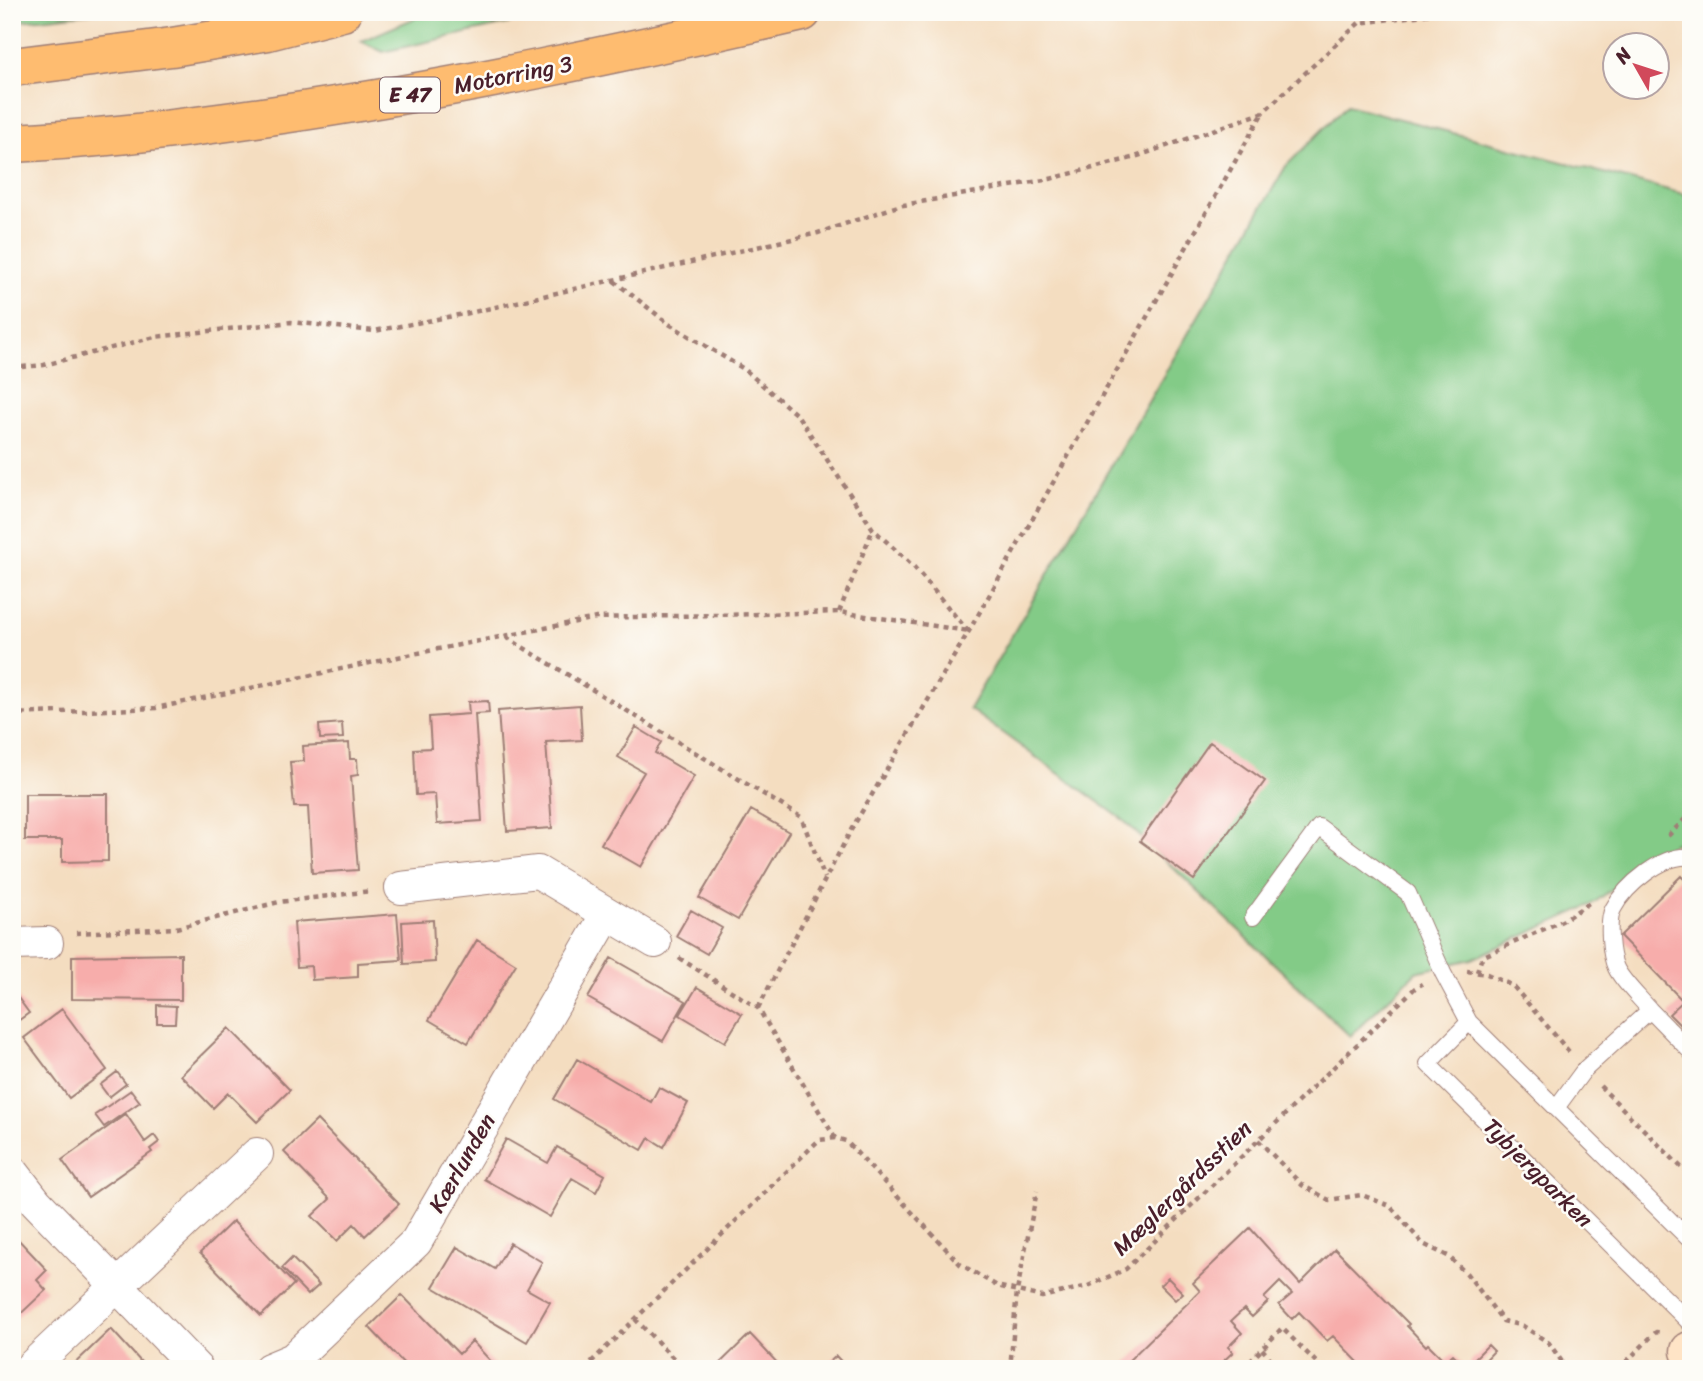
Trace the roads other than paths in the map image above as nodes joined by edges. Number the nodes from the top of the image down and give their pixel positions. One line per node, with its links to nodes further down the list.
1 (342, 12): 3 (highway)
2 (802, 12): 4 (highway, Motorring 3 / E 47)
3 (12, 67)
4 (12, 143)
5 (1691, 857): 12 (lane)
6 (401, 888): 7 (street)
7 (607, 914): 9 (street); 23 (street, Kærlunden)
8 (1253, 917): 13 (lane)
9 (655, 942)
10 (47, 943): 11 (street)
11 (12, 944)
12 (1650, 1010): 14 (lane); 15 (lane)
13 (1469, 1022): 15 (lane); 20 (lane, Tybjergparken)
14 (1691, 1052)
15 (1556, 1108): 18 (lane)
16 (257, 1154): 19 (street)
17 (12, 1171): 19 (street)
18 (1691, 1241)
19 (118, 1286): 21 (street); 22 (street)
20 (1689, 1339): 24 (street)
21 (29, 1369)
22 (197, 1369)
23 (269, 1369)
24 (1672, 1369)

